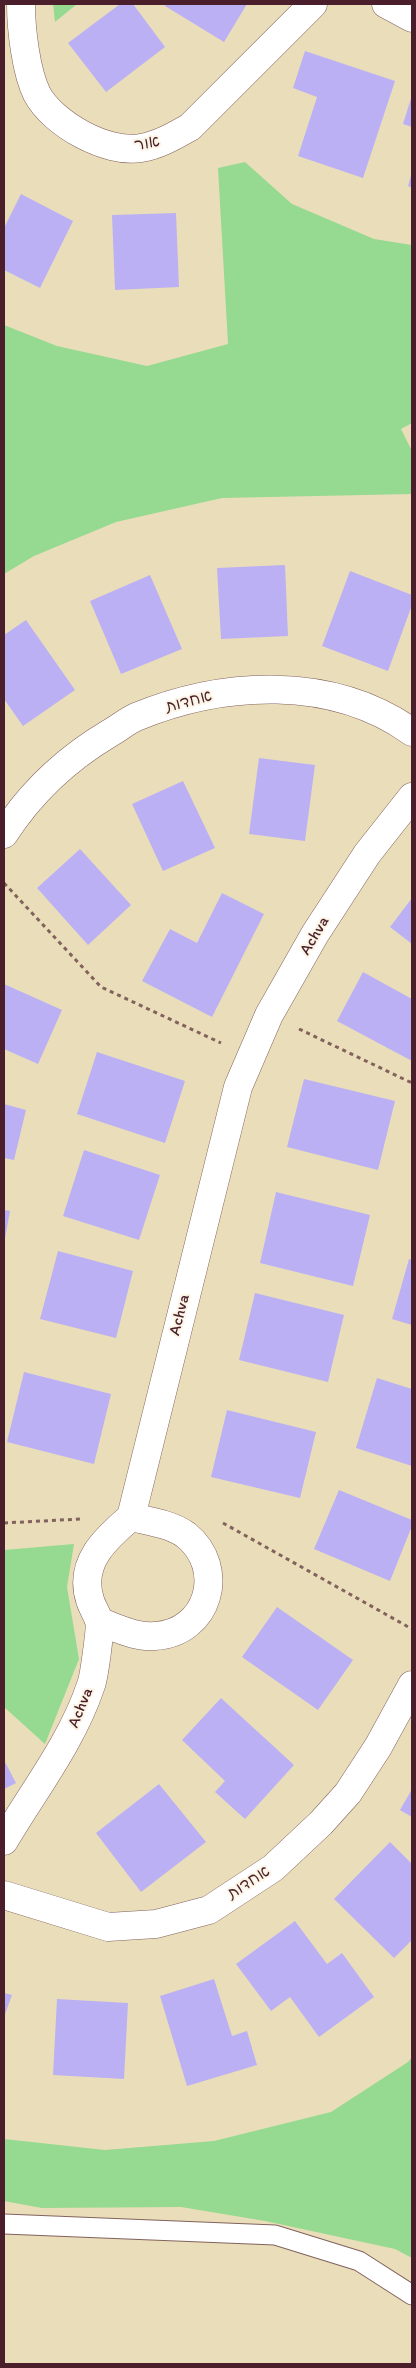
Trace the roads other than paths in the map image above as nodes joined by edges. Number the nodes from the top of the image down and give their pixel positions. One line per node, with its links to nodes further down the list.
1 (21, 4): 2 (street, אור)
2 (313, 4)
3 (386, 4): 4 (street)
4 (412, 18)
5 (412, 732): 7 (street, אחדות)
6 (412, 797): 8 (street, Achva)
7 (4, 834)
8 (131, 1517): 9 (street); 9 (street)
9 (100, 1622): 11 (street, Achva)
10 (412, 1685): 12 (street, אחדות)
11 (4, 1841)
12 (4, 1895)
13 (4, 2224): 14 (lane)
14 (412, 2295)

